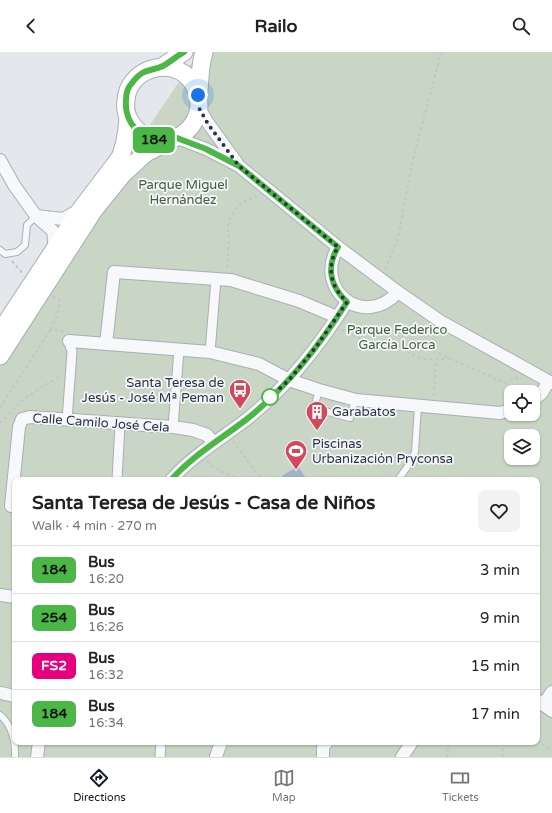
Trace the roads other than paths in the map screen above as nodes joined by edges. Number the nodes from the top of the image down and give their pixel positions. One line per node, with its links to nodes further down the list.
1 (184, 52): 3 (main road)
2 (204, 52): 4 (main road)
3 (162, 67): 4 (main road); 5 (main road)
4 (199, 101): 6 (main road); 8 (street)
5 (128, 118): 6 (main road); 9 (main road)
6 (174, 138): 8 (street); 9 (main road)
7 (0, 160): 10 (street)
8 (239, 166): 11 (street)
9 (88, 210): 10 (street); 12 (main road); 23 (main road)
10 (36, 216): 12 (street); 13 (lane)
11 (338, 247): 15 (street); 16 (street)
12 (55, 249): 18 (main road)
13 (3, 252)
14 (221, 280): 17 (street); 20 (street); 22 (street)
15 (398, 292): 16 (street); 25 (street)
16 (347, 302): 17 (street)
17 (335, 321): 24 (street)
18 (0, 332)
19 (69, 341): 20 (street); 31 (street)
20 (106, 344): 21 (street)
21 (179, 350): 22 (street); 33 (street)
22 (210, 352): 24 (street)
23 (0, 356)
24 (289, 380): 26 (street); 34 (street)
25 (550, 382): 27 (street)
26 (319, 390): 28 (street); 28 (lane)
27 (540, 395)
28 (355, 400): 29 (street)
29 (418, 406): 30 (street); 38 (lane)
30 (504, 412)
31 (67, 420): 32 (street, Calle Camilo José Cela); 35 (street, Calle Camilo José Cela)
32 (120, 424): 33 (street, Calle Camilo José Cela); 36 (street)
33 (173, 427): 34 (street, Calle Camilo José Cela)
34 (214, 443): 37 (street)
35 (13, 477)
36 (117, 477)
37 (174, 477)
38 (400, 477)
39 (12, 481): 40 (street, Calle Camilo José Cela)
40 (9, 505)
41 (0, 595): 42 (street)
42 (12, 597)
43 (552, 692): 46 (street)
44 (0, 693): 45 (street)
45 (12, 695)
46 (544, 705)
47 (0, 716): 48 (lane)
48 (12, 736)
49 (15, 745): 54 (lane)
50 (39, 745): 55 (street)
51 (161, 745): 56 (street)
52 (219, 745): 57 (street)
53 (410, 745): 58 (street)
54 (15, 757)
55 (37, 757)
56 (160, 757)
57 (216, 757)
58 (402, 757)

